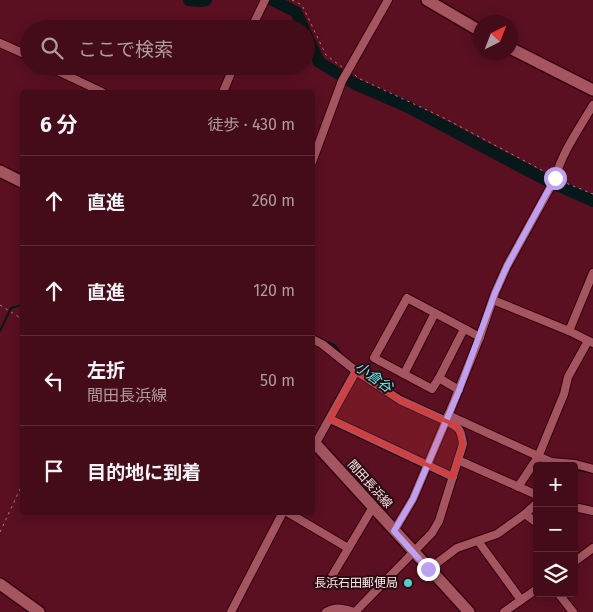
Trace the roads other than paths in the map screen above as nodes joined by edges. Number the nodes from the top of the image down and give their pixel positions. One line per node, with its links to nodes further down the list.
1 (265, 0): 4 (street)
2 (388, 0): 15 (street)
3 (427, 0): 5 (main road)
4 (255, 20)
5 (473, 27)
6 (0, 43): 7 (street)
7 (20, 52)
8 (518, 52): 13 (main road)
9 (67, 75): 11 (street)
10 (230, 75): 12 (street)
11 (98, 90)
12 (224, 90)
13 (593, 90)
14 (593, 105): 19 (street)
15 (315, 154)
16 (0, 171): 17 (main road)
17 (20, 181)
18 (593, 273): 22 (street)
19 (493, 300): 22 (street); 23 (street)
20 (434, 313): 21 (street); 27 (street); 27 (street)
21 (464, 329): 23 (street); 28 (street)
22 (569, 331): 25 (street)
23 (480, 337): 29 (street)
24 (315, 340): 26 (street)
25 (590, 342): 34 (street)
26 (356, 371): 30 (street); 31 (street)
27 (404, 374): 28 (street)
28 (439, 378): 29 (street)
29 (459, 390): 30 (street)
30 (447, 418): 34 (street); 35 (street); 36 (street)
31 (330, 419): 32 (street); 36 (street)
32 (315, 443)
33 (315, 446): 41 (main road, 間田長浜線)
34 (538, 457): 37 (street); 39 (street)
35 (458, 460): 38 (street); 39 (street)
36 (427, 464): 38 (street); 49 (street)
37 (593, 469)
38 (453, 477): 53 (street)
39 (518, 487): 40 (street)
40 (533, 493)
41 (373, 507): 49 (main road, 間田長浜線); 51 (street)
42 (533, 507): 45 (street)
43 (578, 508): 44 (street)
44 (593, 511)
45 (526, 514): 48 (street); 50 (street)
46 (283, 515): 63 (street)
47 (290, 515): 51 (street)
48 (533, 520)
49 (394, 531): 53 (main road, 間田長浜線)
50 (478, 541): 55 (street); 60 (street)
51 (348, 548): 57 (street)
52 (593, 548): 54 (street)
53 (414, 553): 55 (main road, 間田長浜線); 64 (street)
54 (578, 558)
55 (428, 569): 65 (main road, 間田長浜線)
56 (0, 584): 62 (main road)
57 (326, 586)
58 (533, 592): 60 (street)
59 (561, 597): 61 (street)
60 (521, 600): 66 (street)
61 (570, 611)
62 (40, 612)
63 (231, 612)
64 (326, 612)
65 (469, 612)
66 (504, 612)

